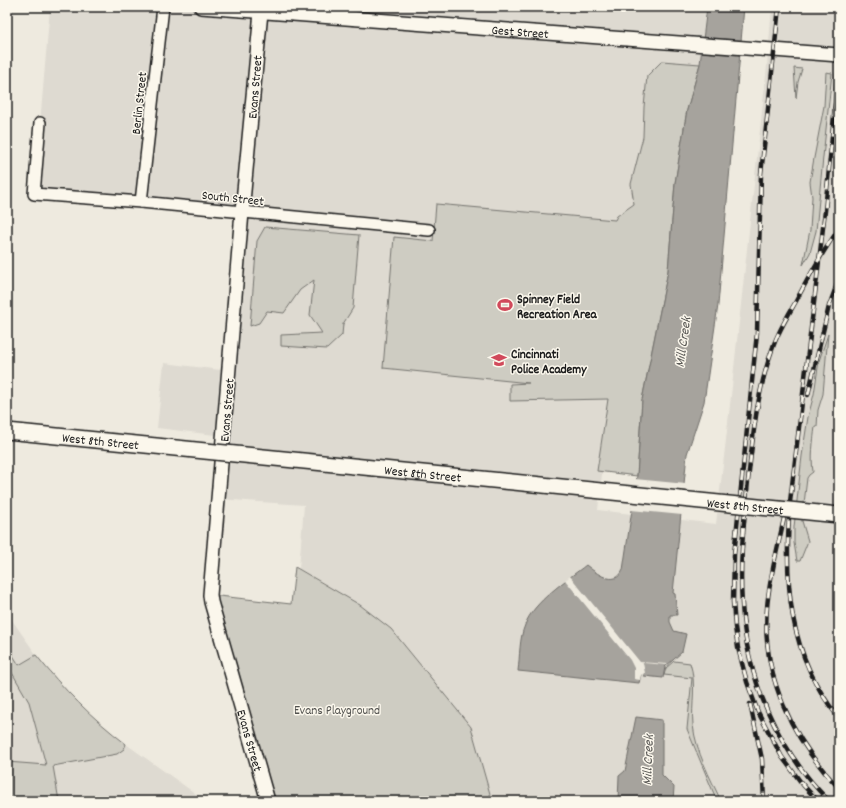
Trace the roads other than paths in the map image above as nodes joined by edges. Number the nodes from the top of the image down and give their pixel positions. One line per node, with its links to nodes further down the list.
1 (163, 7): 7 (street, Berlin Street)
2 (201, 7): 4 (street, Gest Street)
3 (275, 10): 4 (street, Gest Street); 5 (street, Gest Street)
4 (261, 12): 8 (street, Evans Street)
5 (839, 55)
6 (40, 123): 7 (street, South Street)
7 (142, 202): 8 (street, South Street)
8 (242, 212): 9 (street, South Street); 12 (street, Evans Street)
9 (429, 230)
10 (7, 431): 11 (main road, West 8th Street, bridge)
11 (839, 515)
12 (268, 801)

